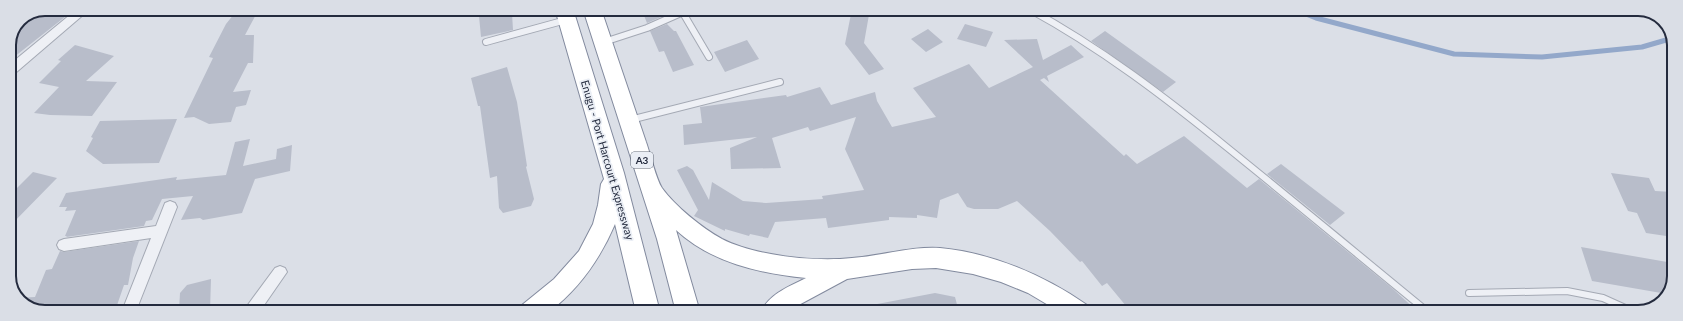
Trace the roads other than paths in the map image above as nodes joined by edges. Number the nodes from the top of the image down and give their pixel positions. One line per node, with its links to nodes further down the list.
1 (76, 16): 11 (street)
2 (560, 16): 8 (lane)
3 (567, 16): 14 (highway, Enugu - Port Harcourt Expressway)
4 (594, 16): 9 (highway, A3)
5 (676, 16): 9 (lane)
6 (685, 16): 10 (lane)
7 (1042, 16): 29 (lane)
8 (486, 42)
9 (603, 42): 13 (highway, A3)
10 (710, 58)
11 (16, 66)
12 (780, 82): 13 (lane)
13 (629, 120): 15 (highway, A3)
14 (613, 173): 24 (highway); 25 (highway, Enugu - Port Harcourt Expressway)
15 (652, 191): 19 (highway); 26 (highway, A3)
16 (170, 207): 17 (street)
17 (161, 231): 18 (street); 22 (street)
18 (64, 245)
19 (843, 269): 27 (highway); 28 (highway)
20 (280, 272): 23 (street)
21 (1469, 294): 30 (lane)
22 (131, 305)
23 (256, 305)
24 (539, 305)
25 (646, 305)
26 (686, 305)
27 (781, 305)
28 (1068, 305)
29 (1419, 305)
30 (1618, 305)

